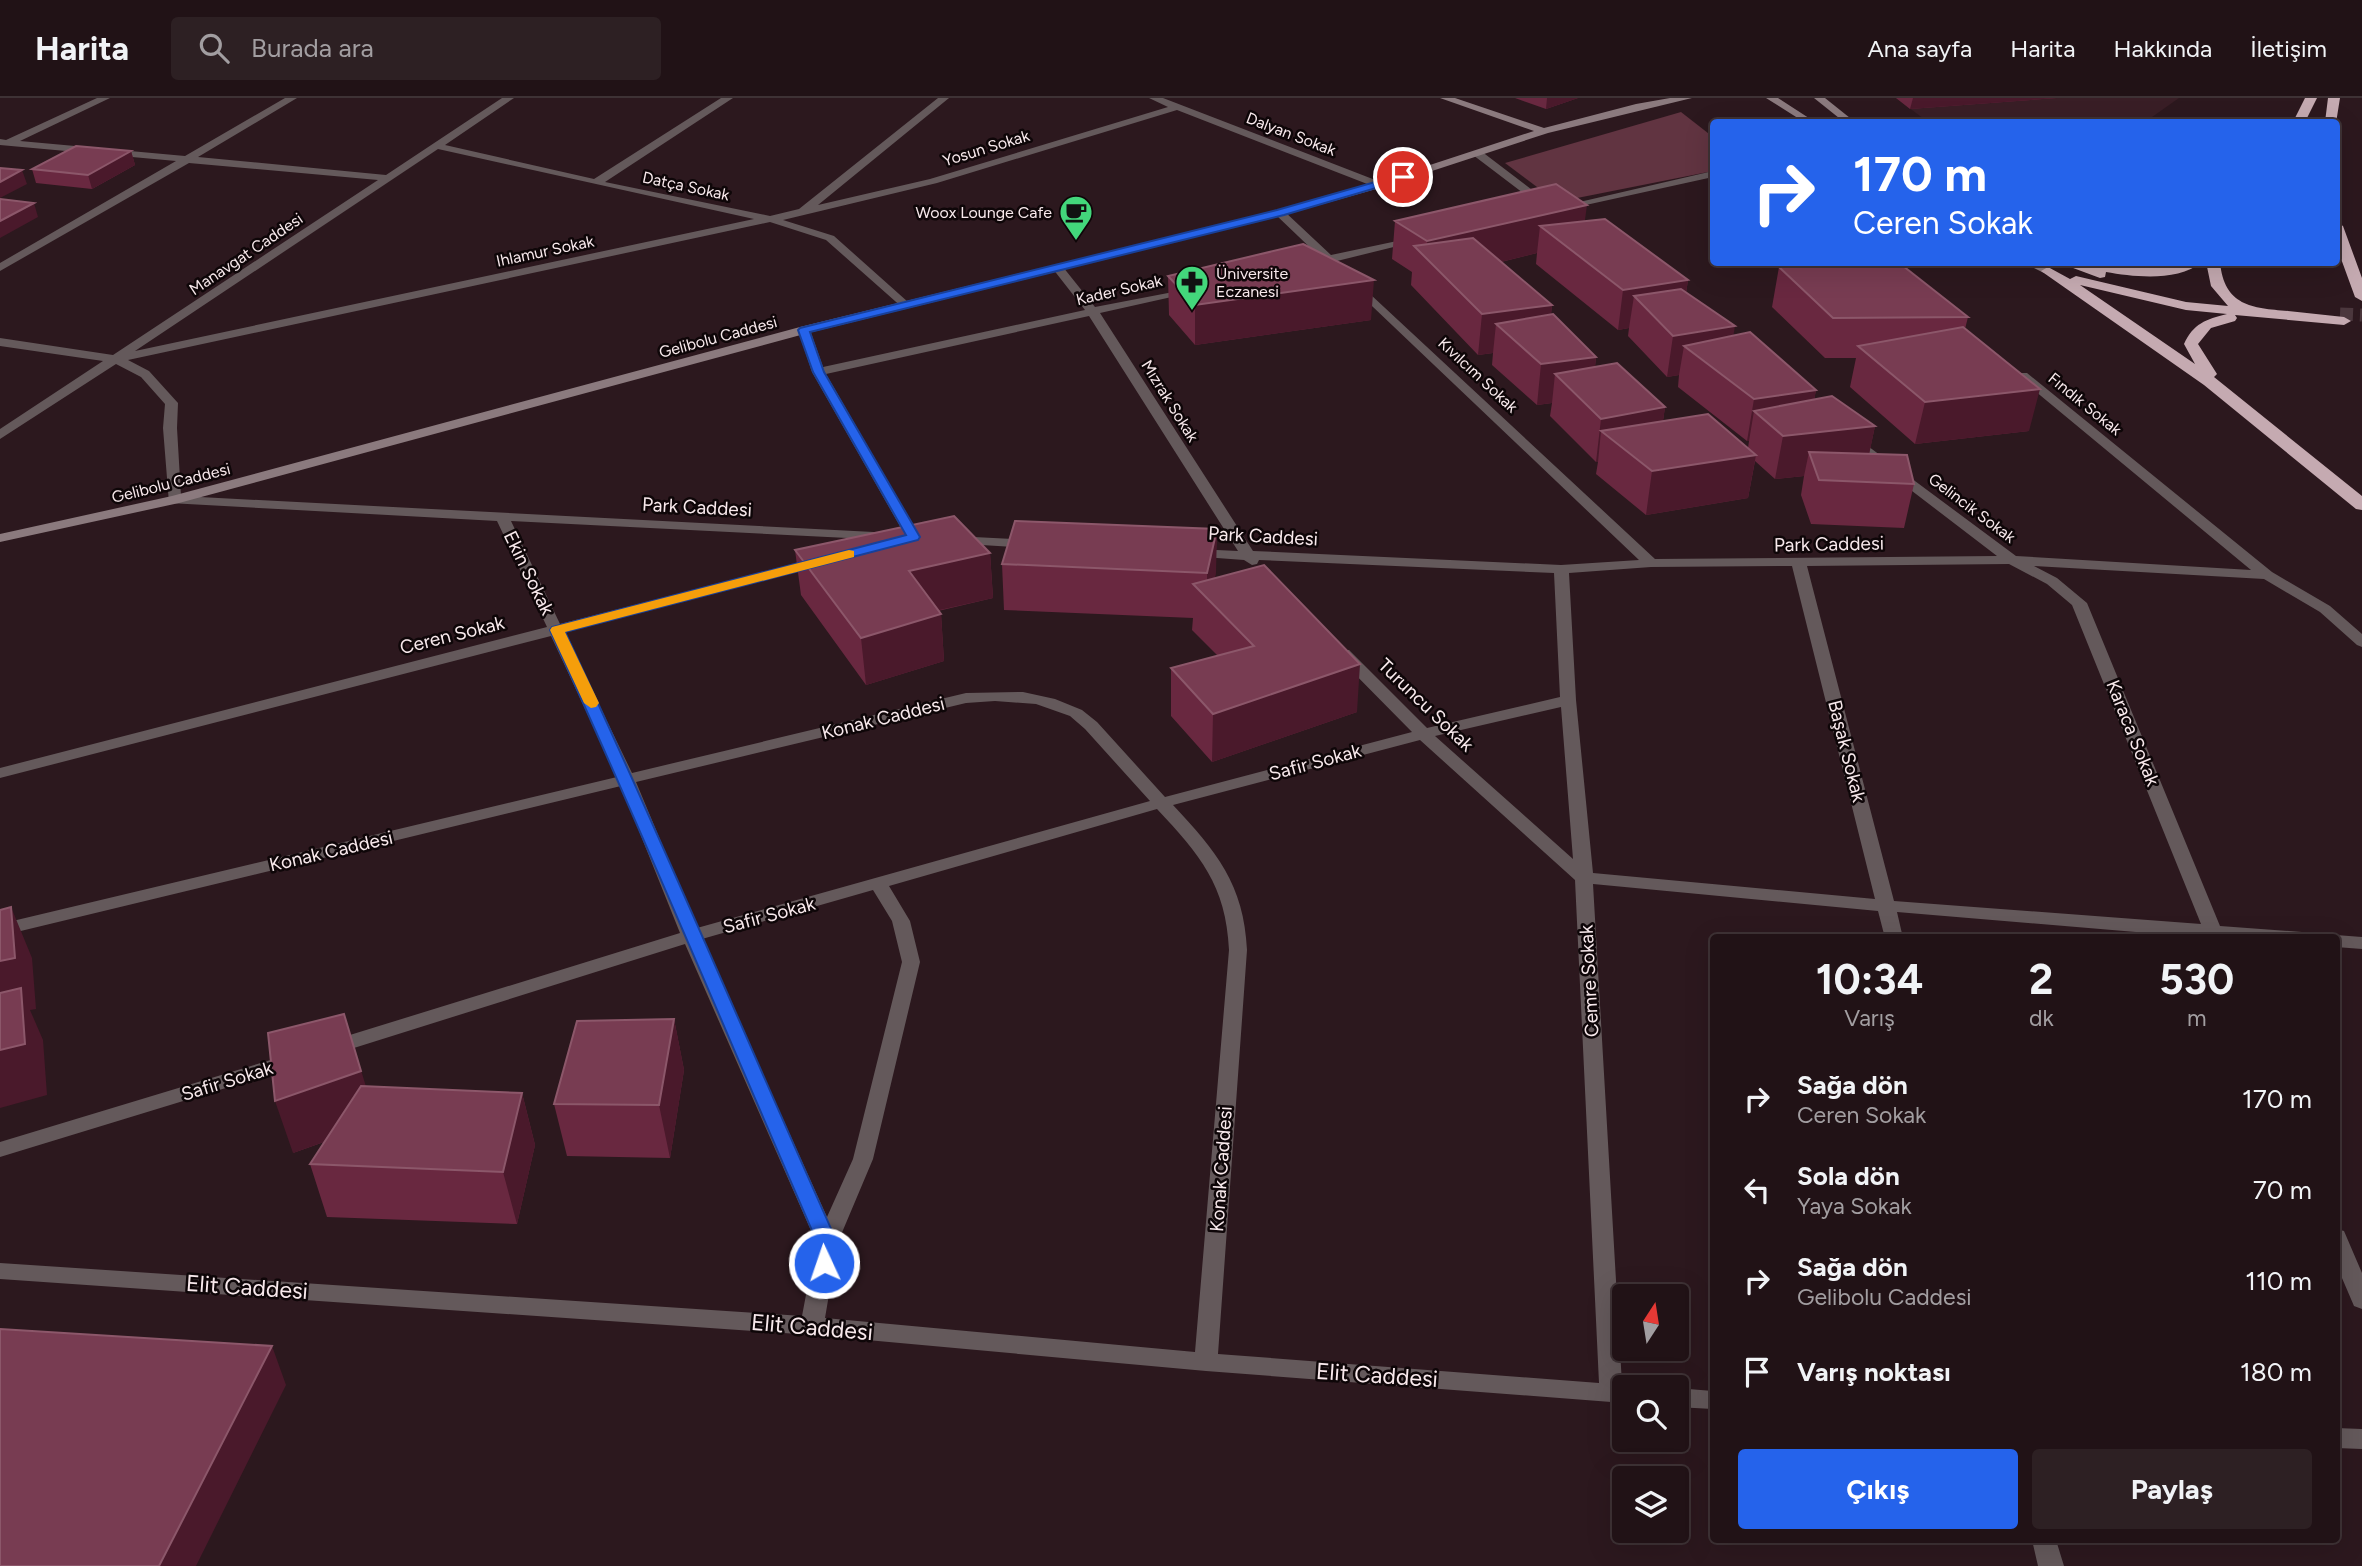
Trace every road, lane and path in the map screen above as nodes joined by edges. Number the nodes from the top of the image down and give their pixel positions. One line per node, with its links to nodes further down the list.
1 (104, 98): 21 (street)
2 (292, 98): 24 (street)
3 (509, 98): 22 (street, Manavgat Caddesi)
4 (728, 98): 27 (street)
5 (944, 98): 30 (street, Ihlamur Sokak)
6 (1154, 98): 14 (street, Dalyan Sokak)
7 (1445, 98): 20 (street)
8 (1658, 98): 15 (street)
9 (1687, 98): 15 (street, Gelibolu Caddesi)
10 (1771, 98): 16 (street)
11 (1819, 98): 17 (street)
12 (2311, 98): 18 (highway)
13 (2334, 98): 19 (highway)
14 (1177, 107): 28 (street, Dalyan Sokak); 30 (street, Yosun Sokak)
15 (1636, 107): 20 (street, Gelibolu Caddesi)
16 (1805, 119)
17 (1846, 119)
18 (2300, 119)
19 (2331, 119)
20 (1544, 131): 23 (street, Gelibolu Caddesi)
21 (2, 144): 24 (street)
22 (437, 146): 26 (street, Manavgat Caddesi); 27 (street, Datça Sokak)
23 (1477, 153): 28 (street, Gelibolu Caddesi); 29 (street)
24 (192, 158): 26 (street); 43 (street)
25 (1710, 175): 29 (street)
26 (389, 178): 54 (street, Manavgat Caddesi)
27 (596, 183): 33 (street, Datça Sokak)
28 (1378, 185): 31 (street, Gelibolu Caddesi)
29 (1545, 211): 32 (street)
30 (803, 212): 33 (street, Ihlamur Sokak)
31 (1280, 213): 36 (street, Kıvılcım Sokak); 44 (street, Gelibolu Caddesi)
32 (1563, 218)
33 (770, 219): 49 (street, Datça Sokak); 54 (street, Ihlamur Sokak)
34 (1434, 236): 36 (street)
35 (2340, 237): 47 (highway)
36 (1329, 259): 37 (street); 71 (street, Kıvılcım Sokak)
37 (1303, 265)
38 (2036, 266): 45 (street)
39 (2077, 266): 48 (highway)
40 (2094, 266): 41 (highway)
41 (2182, 266)
42 (2214, 266): 48 (highway)
43 (0, 268)
44 (1059, 269): 49 (street, Gelibolu Caddesi); 50 (street, Mızrak Sokak)
45 (2048, 271): 51 (highway); 57 (highway)
46 (1198, 289): 50 (street, Kader Sokak)
47 (2362, 297)
48 (2228, 301): 51 (highway); 51 (highway)
49 (904, 305): 52 (street, Gelibolu Caddesi)
50 (1093, 312): 56 (street, Kader Sokak); 68 (street, Mızrak Sokak)
51 (2268, 315): 57 (highway)
52 (804, 330): 56 (street); 60 (street, Gelibolu Caddesi)
53 (0, 342): 54 (street)
54 (116, 359): 59 (street, Manavgat Caddesi); 60 (street)
55 (2012, 368): 75 (street, Fındık Sokak)
56 (818, 372): 64 (street)
57 (2223, 390): 61 (highway)
58 (1837, 427): 70 (street, Gelincik Sokak)
59 (0, 435)
60 (174, 500): 62 (street, Park Caddesi); 63 (street, Gelibolu Caddesi)
61 (2362, 505)
62 (502, 517): 64 (street, Park Caddesi); 76 (street, Ekin Sokak)
63 (0, 538)
64 (927, 538): 65 (street, Park Caddesi); 66 (street)
65 (1052, 545)
66 (861, 551)
67 (1177, 552): 68 (street, Park Caddesi)
68 (1246, 555): 73 (street, Park Caddesi); 74 (street)
69 (834, 558): 76 (street, Ceren Sokak)
70 (2012, 560): 72 (street, Park Caddesi); 75 (street, Park Caddesi); 89 (street, Karaca Sokak)
71 (1651, 564): 72 (street, Park Caddesi); 73 (street, Park Caddesi)
72 (1799, 564): 86 (street, Başak Sokak)
73 (1561, 569): 79 (street, Cemre Sokak)
74 (1266, 575)
75 (2267, 575): 77 (street, Fındık Sokak)
76 (557, 630): 81 (street, Ceren Sokak); 82 (street, Ekin Sokak)
77 (2362, 642)
78 (1335, 645): 80 (street, Turuncu Sokak)
79 (1568, 699): 80 (street, Safir Sokak); 84 (street, Cemre Sokak)
80 (1423, 734): 83 (street, Safir Sokak); 84 (street, Turuncu Sokak)
81 (0, 773)
82 (627, 780): 83 (street, Konak Caddesi); 87 (street, Konak Caddesi); 90 (street, Ekin Sokak)
83 (1160, 803): 85 (street, Safir Sokak); 99 (street, Konak Caddesi)
84 (1584, 878): 86 (street); 100 (street, Cemre Sokak)
85 (879, 885): 90 (street, Safir Sokak); 94 (street)
86 (1887, 906): 88 (street, Başak Sokak); 89 (street)
87 (0, 930)
88 (1893, 934)
89 (2214, 934)
90 (691, 936): 93 (street, Safir Sokak); 94 (street, Ekin Sokak)
91 (2340, 941): 92 (street)
92 (2362, 943)
93 (0, 1150)
94 (827, 1242): 98 (street)
95 (2340, 1247): 97 (street)
96 (0, 1271): 98 (street, Elit Caddesi)
97 (2362, 1300)
98 (812, 1326): 99 (street, Elit Caddesi)
99 (1206, 1362): 101 (street, Elit Caddesi)
100 (1616, 1375)
101 (1612, 1393)
102 (1689, 1398): 103 (street)
103 (1710, 1400)
104 (2340, 1438): 105 (street)
105 (2362, 1439)
106 (2045, 1543): 107 (street)
107 (2051, 1566)

